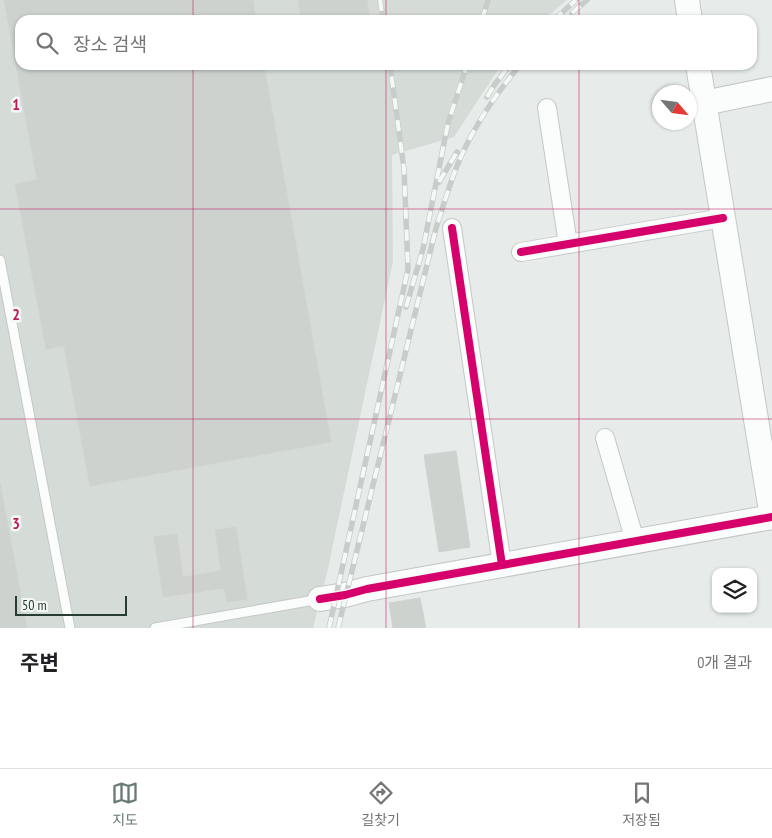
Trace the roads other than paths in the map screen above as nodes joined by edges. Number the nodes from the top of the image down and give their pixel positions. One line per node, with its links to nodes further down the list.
1 (687, 0): 2 (street)
2 (689, 15)
3 (699, 70): 5 (street)
4 (772, 89): 5 (street)
5 (704, 103): 7 (street)
6 (547, 108): 9 (street)
7 (723, 218): 9 (street); 13 (street)
8 (452, 228): 15 (street)
9 (568, 244): 10 (street)
10 (521, 252)
11 (0, 260): 17 (lane)
12 (605, 438): 14 (street)
13 (772, 517): 14 (street)
14 (635, 541): 15 (street)
15 (502, 565): 16 (street)
16 (320, 599): 18 (lane)
17 (70, 628)
18 (155, 628)

